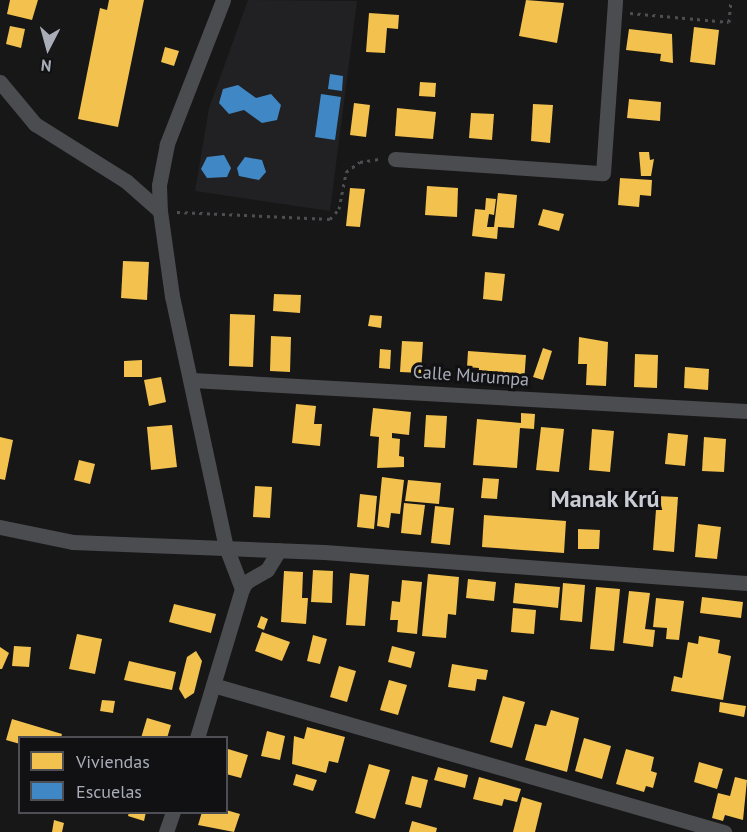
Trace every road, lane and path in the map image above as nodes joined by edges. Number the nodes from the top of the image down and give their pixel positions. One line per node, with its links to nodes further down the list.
1 (223, 0): 6 (street)
2 (731, 0): 3 (path)
3 (614, 6): 5 (street)
4 (0, 82): 6 (street)
5 (395, 159): 6 (path)
6 (160, 212): 7 (street)
7 (192, 380): 8 (street, Calle Murumpa); 10 (street)
8 (747, 411)
9 (0, 526): 10 (street)
10 (226, 547): 11 (street); 13 (street)
11 (279, 550): 12 (street); 13 (street)
12 (747, 583)
13 (242, 590): 14 (street)
14 (213, 685): 15 (street); 18 (street)
15 (198, 736)
16 (173, 814): 17 (street)
17 (166, 832)
18 (724, 832)

